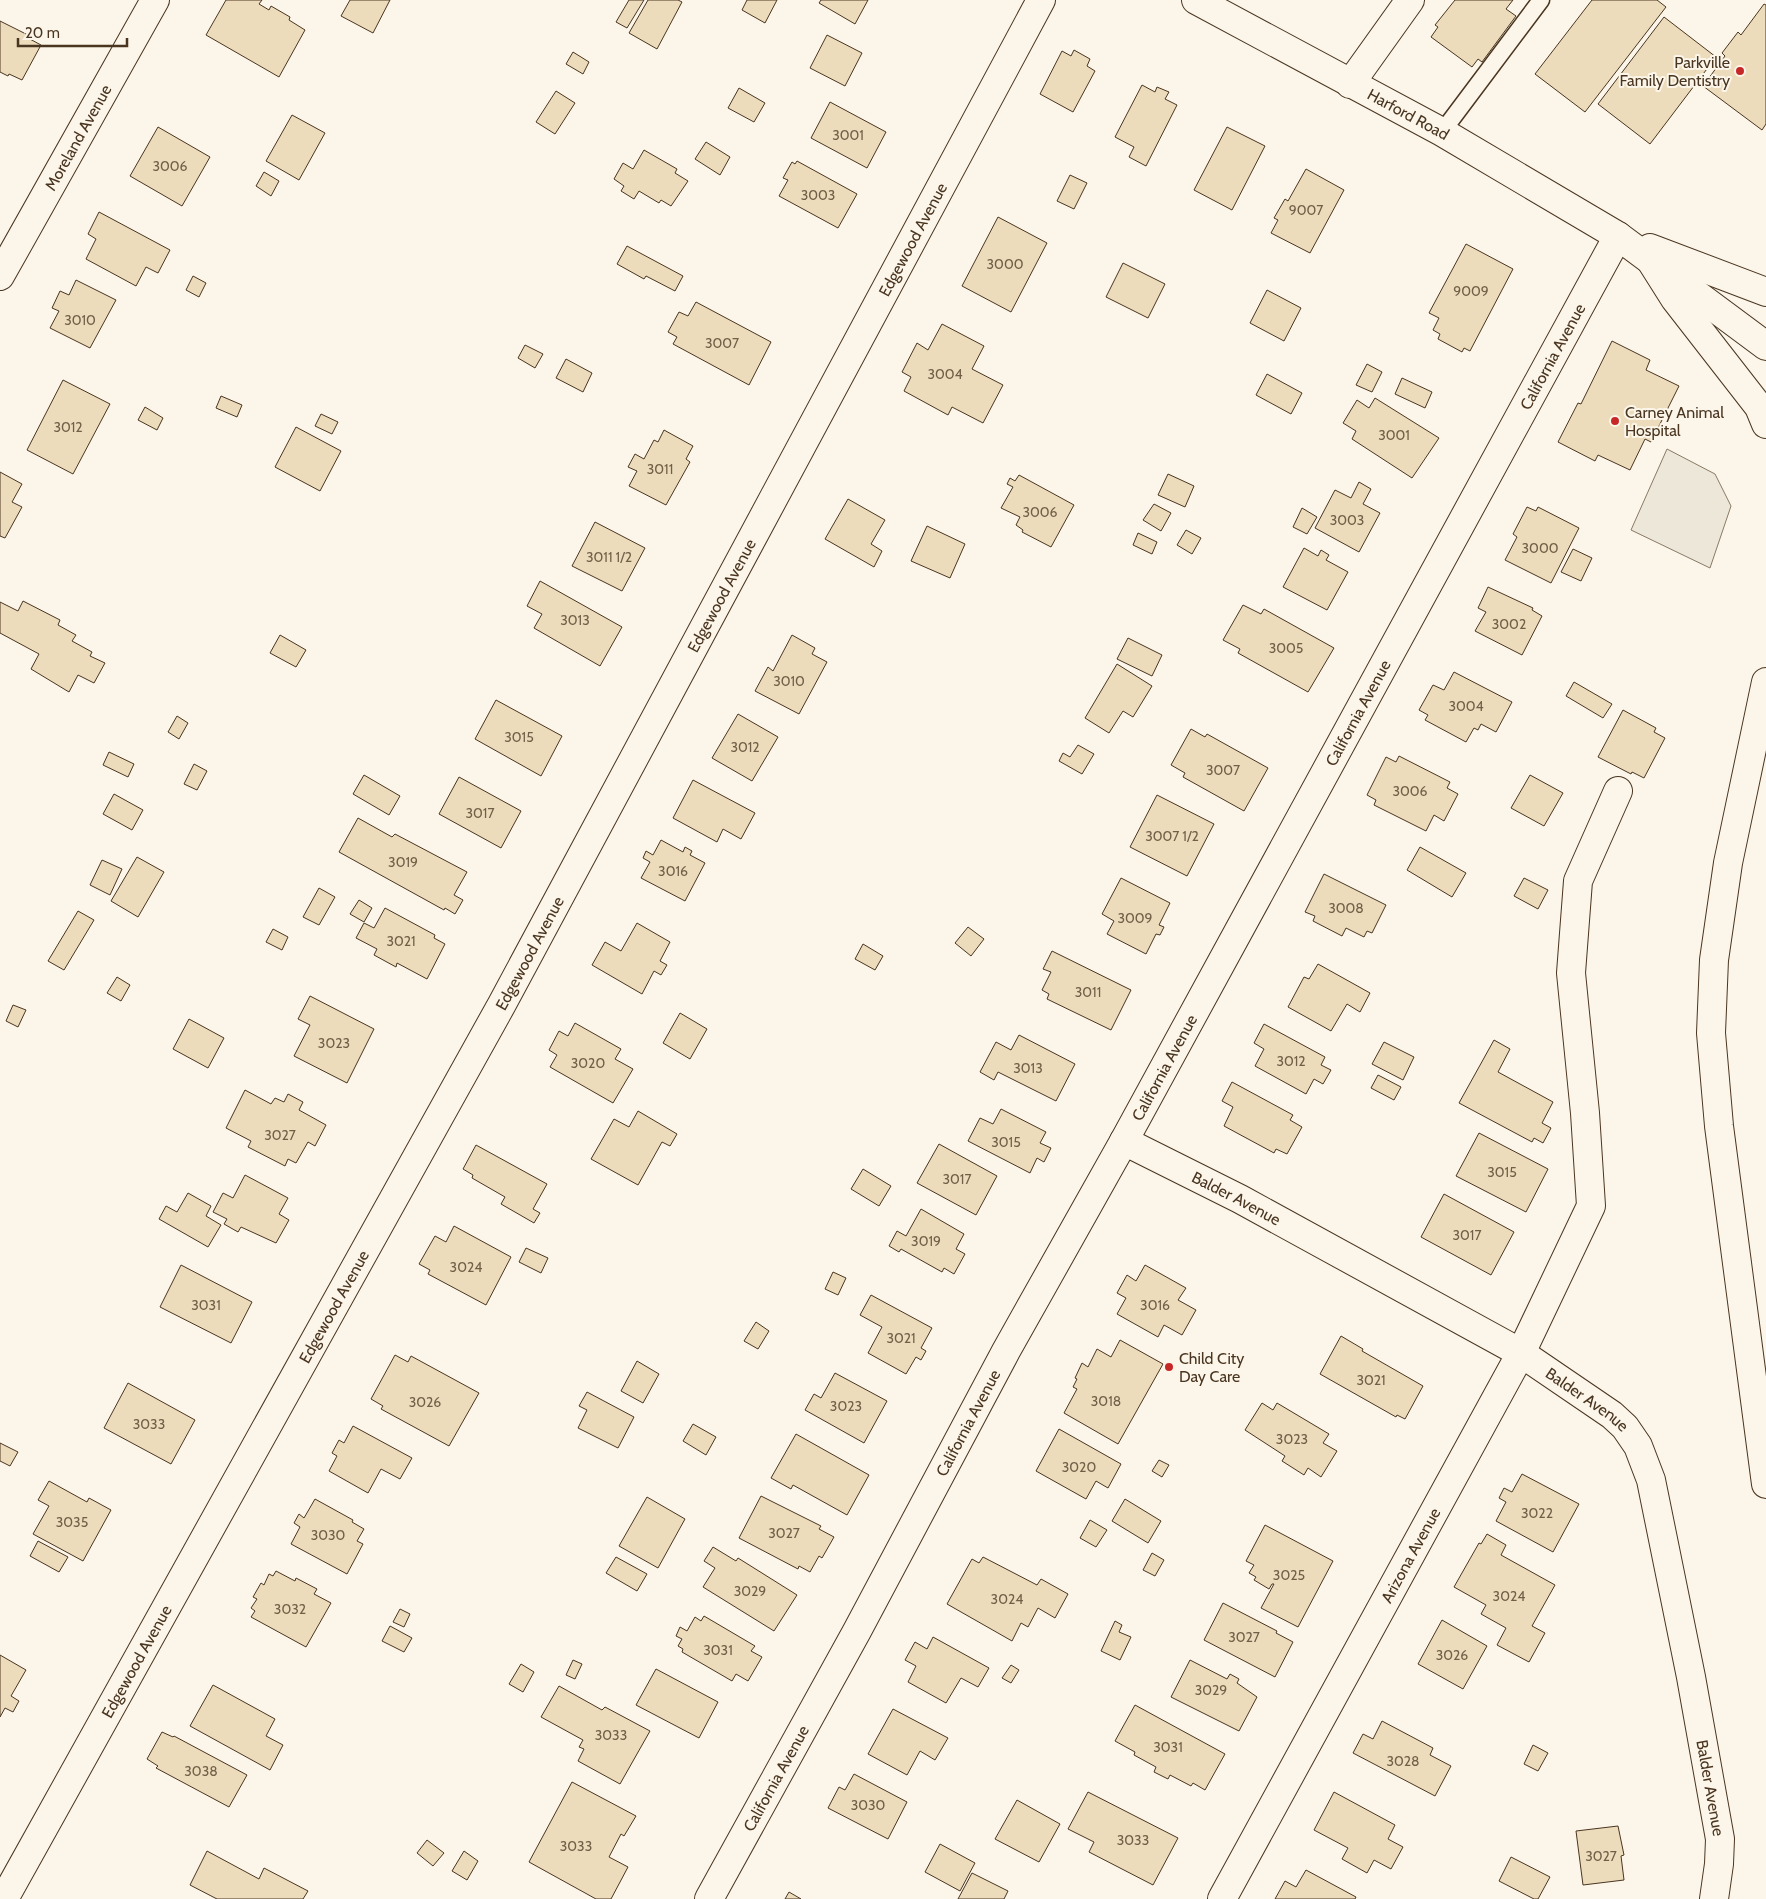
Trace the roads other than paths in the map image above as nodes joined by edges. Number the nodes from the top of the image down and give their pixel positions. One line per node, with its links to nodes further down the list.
1 (154, 0): 10 (main road, Moreland Avenue)
2 (1041, 0): 19 (main road, Edgewood Avenue)
3 (1196, 0): 6 (main road, Harford Road)
4 (1410, 0): 6 (main road)
5 (1540, 0): 7 (lane)
6 (1350, 84): 7 (main road, Harford Road)
7 (1442, 132): 8 (main road, Harford Road)
8 (1618, 236): 9 (main road, Harford Road); 11 (main road, Harford Road); 16 (main road, California Avenue)
9 (1651, 261): 12 (main road, Harford Road); 13 (main road)
10 (0, 276)
11 (1766, 292)
12 (1766, 346)
13 (1766, 424)
14 (1766, 682): 18 (main road)
15 (1618, 791): 17 (main road, Arizona Avenue)
16 (1124, 1140): 17 (main road, Balder Avenue); 20 (main road, California Avenue)
17 (1521, 1353): 21 (main road, Arizona Avenue); 22 (main road, Balder Avenue)
18 (1766, 1484)
19 (4, 1899)
20 (709, 1899)
21 (1222, 1899)
22 (1714, 1899)

